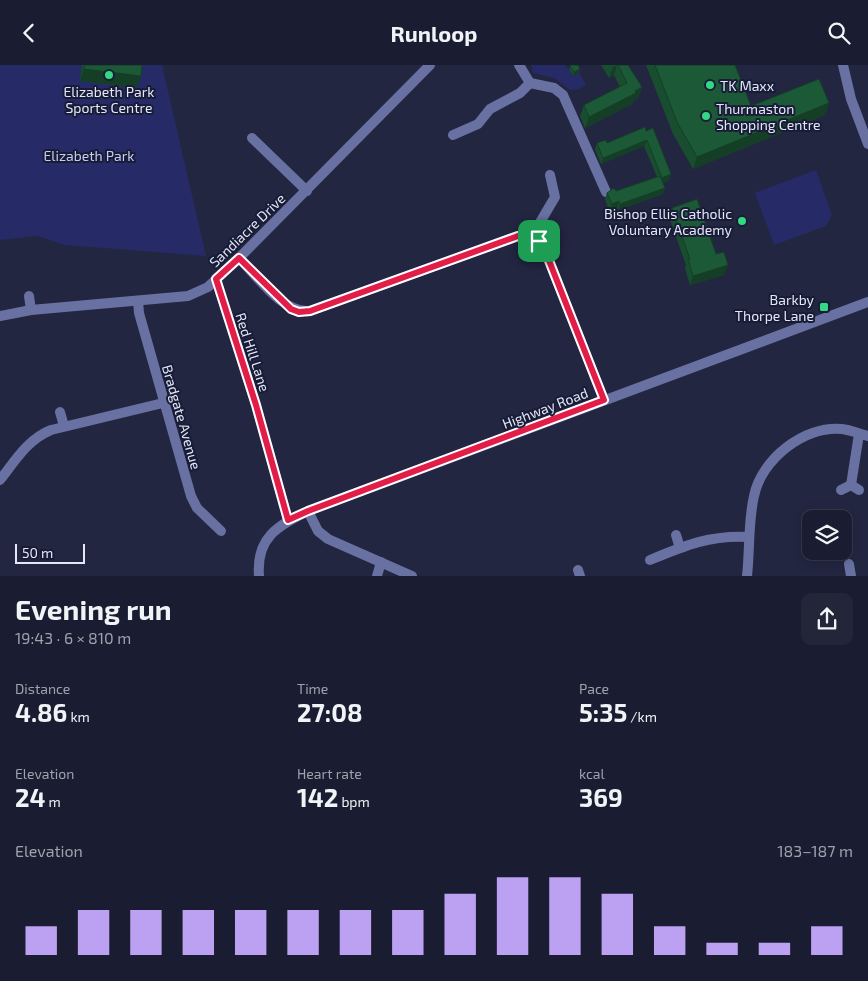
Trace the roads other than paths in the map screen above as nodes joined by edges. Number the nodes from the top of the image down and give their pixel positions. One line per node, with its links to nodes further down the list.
1 (430, 65): 11 (street, Sandiacre Drive)
2 (519, 65): 4 (street)
3 (843, 65): 7 (street)
4 (530, 83): 5 (street); 10 (street)
5 (461, 136)
6 (252, 138): 11 (street)
7 (868, 144)
8 (550, 175): 13 (street)
9 (612, 176): 10 (street)
10 (601, 180): 12 (street)
11 (307, 191): 14 (street, Sandiacre Drive)
12 (606, 192)
13 (532, 237): 14 (street); 21 (street)
14 (239, 258): 15 (street, Sandiacre Drive)
15 (216, 279): 17 (street, Sandiacre Drive); 29 (street, Red Hill Lane)
16 (29, 296): 19 (street)
17 (138, 301): 19 (street, Sandiacre Drive); 22 (street, Bradgate Avenue)
18 (868, 302): 21 (street, Highway Road)
19 (31, 310): 20 (street, Sandiacre Drive)
20 (0, 316)
21 (604, 400): 28 (street, Highway Road)
22 (163, 403): 24 (street); 30 (street, Bradgate Avenue)
23 (60, 412): 24 (street)
24 (64, 426): 26 (street)
25 (863, 435): 27 (street); 32 (street)
26 (0, 480)
27 (850, 488)
28 (308, 511): 29 (street, Highway Road); 35 (street)
29 (288, 520): 37 (street, Highway Road)
30 (221, 531)
31 (676, 535): 33 (street)
32 (749, 537): 33 (street); 40 (street)
33 (680, 548): 34 (street)
34 (650, 560)
35 (381, 562): 38 (street); 39 (street)
36 (849, 564): 41 (street)
37 (259, 576)
38 (377, 576)
39 (412, 576)
40 (746, 576)
41 (851, 576): 42 (street)
42 (858, 576)

